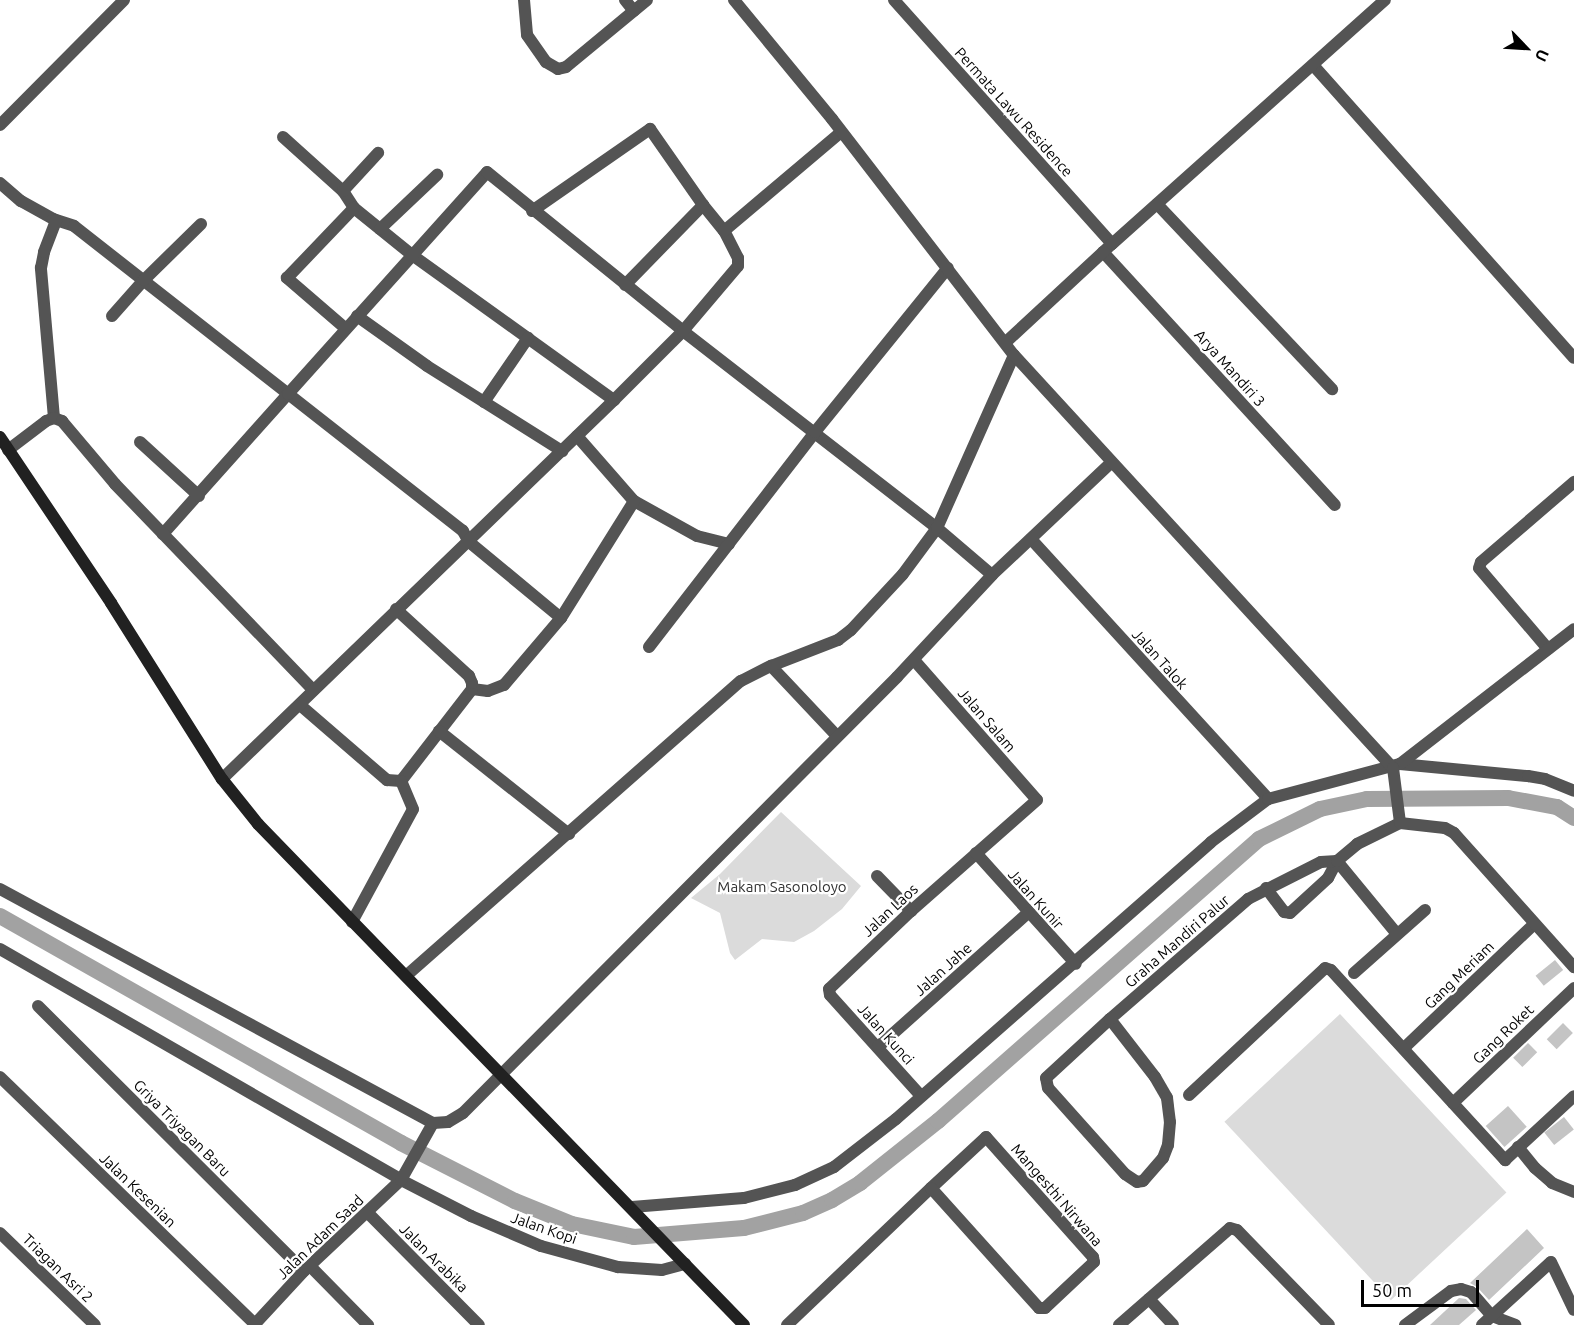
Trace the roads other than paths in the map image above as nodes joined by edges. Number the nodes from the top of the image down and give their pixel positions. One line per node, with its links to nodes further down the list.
1 (124, 0): 10 (street)
2 (524, 0): 8 (street)
3 (625, 0): 8 (street)
4 (647, 0): 8 (street)
5 (734, 0): 11 (street)
6 (894, 0): 25 (street, Permata Lawu Residence)
7 (1385, 0): 9 (street)
8 (634, 11)
9 (1313, 65): 17 (street); 37 (street)
10 (0, 126)
11 (841, 132): 24 (street); 27 (street)
12 (283, 137): 16 (street)
13 (378, 153): 16 (street)
14 (437, 175): 23 (street)
15 (0, 183): 21 (street)
16 (342, 191): 19 (street)
17 (1157, 204): 25 (street); 38 (street)
18 (702, 205): 20 (street); 24 (street); 29 (street)
19 (354, 208): 23 (street); 32 (street)
20 (532, 211): 26 (street); 29 (street)
21 (52, 218): 28 (street); 42 (street)
22 (201, 224): 28 (street)
23 (380, 229): 26 (street)
24 (724, 231): 33 (street)
25 (1108, 248): 35 (street); 53 (street, Arya Mandiri 3)
26 (412, 255): 31 (street); 34 (street)
27 (948, 268): 35 (street); 43 (street)
28 (144, 280): 30 (street); 39 (street)
29 (625, 285): 33 (street)
30 (112, 315)
31 (357, 316): 32 (street); 41 (street)
32 (345, 328): 39 (street)
33 (683, 331): 40 (street); 43 (street)
34 (528, 338): 40 (street); 41 (street)
35 (1006, 342): 36 (street)
36 (1014, 355): 49 (street); 54 (street)
37 (1574, 358)
38 (1332, 389)
39 (288, 394): 51 (street); 57 (street)
40 (614, 400): 44 (street)
41 (484, 402): 48 (street)
42 (54, 418): 47 (street); 55 (street)
43 (815, 432): 54 (street); 58 (street)
44 (577, 436): 48 (street); 52 (street)
45 (0, 437): 47 (main road)
46 (140, 442): 51 (street)
47 (8, 450): 73 (main road)
48 (562, 451): 57 (street)
49 (1111, 463): 56 (street); 72 (street)
50 (1574, 482): 64 (street)
51 (199, 496): 55 (street)
52 (634, 501): 58 (street); 61 (street)
53 (1335, 505)
54 (937, 528): 59 (street); 66 (street)
55 (164, 534): 68 (street)
56 (1031, 539): 59 (street); 76 (street, Jalan Talok)
57 (469, 542): 60 (street); 61 (street)
58 (729, 544): 63 (street)
59 (992, 575): 65 (street)
60 (396, 609): 67 (street); 68 (street)
61 (561, 618): 67 (street)
62 (1574, 629): 64 (street)
63 (649, 647)
64 (1548, 649): 72 (street)
65 (914, 660): 71 (street); 77 (street, Jalan Salam)
66 (771, 666): 71 (street); 79 (street)
67 (472, 689): 70 (street)
68 (313, 690): 69 (street)
69 (300, 705): 73 (street); 74 (street)
70 (439, 732): 74 (street); 79 (street)
71 (837, 736): 102 (street)
72 (1396, 768): 75 (street); 76 (street); 78 (street)
73 (222, 779): 88 (main road)
74 (401, 781): 88 (street)
75 (1574, 791)
76 (1268, 799): 92 (street)
77 (1037, 800): 80 (street, Jalan Laos)
78 (1400, 819): 81 (street, Graha Mandiri Palur); 89 (street)
79 (569, 834): 95 (street)
80 (976, 853): 86 (street, Jalan Laos); 87 (street, Jalan Kunir)
81 (1337, 861): 83 (street, Graha Mandiri Palur); 83 (street, Graha Mandiri Palur); 90 (street)
82 (877, 876): 86 (street)
83 (1266, 888): 99 (street, Graha Mandiri Palur)
84 (0, 889): 108 (street)
85 (1425, 910): 90 (street)
86 (911, 911): 97 (street, Jalan Laos)
87 (1028, 914): 92 (street, Jalan Kunir); 100 (street, Jalan Jahe)
88 (352, 922): 95 (main road)
89 (1534, 924): 93 (street); 101 (street, Gang Meriam)
90 (1397, 934): 94 (street)
91 (0, 949): 110 (street, Jalan Kopi)
92 (1076, 964): 106 (street)
93 (1574, 967)
94 (1354, 973)
95 (407, 975): 102 (main road)
96 (1574, 988): 107 (street, Gang Roket)
97 (829, 992): 100 (street, Jalan Kunci)
98 (38, 1006): 117 (street, Griya Triyagan Baru)
99 (1110, 1019): 99 (street, Graha Mandiri Palur)
100 (878, 1047): 106 (street, Jalan Kunci)
101 (1404, 1048): 104 (street); 107 (street)
102 (502, 1075): 108 (street); 113 (main road)
103 (0, 1077): 122 (street, Jalan Kesenian)
104 (1189, 1095)
105 (1574, 1095): 109 (street)
106 (921, 1096): 113 (street)
107 (1453, 1103): 109 (street)
108 (431, 1126): 110 (street, Jalan Adam Saad)
109 (1518, 1147): 112 (street)
110 (404, 1176): 114 (street, Jalan Adam Saad); 116 (street, Jalan Kopi)
111 (931, 1188): 111 (street, Mangesthi Nirwana); 126 (street, Mangesthi Nirwana)
112 (1574, 1192)
113 (637, 1211): 116 (main road)
114 (367, 1212): 117 (street, Jalan Adam Saad); 124 (street, Jalan Arabika)
115 (0, 1233): 121 (street, Triagan Asri 2)
116 (684, 1262): 125 (main road)
117 (307, 1268): 122 (street, Jalan Adam Saad); 123 (street, Griya Triyagan Baru)
118 (1149, 1299): 127 (street); 128 (street); 129 (street)
119 (1574, 1310): 120 (street)
120 (1492, 1316): 130 (street); 131 (street); 132 (street)
121 (95, 1325)
122 (255, 1325)
123 (368, 1325)
124 (479, 1325)
125 (744, 1325)
126 (787, 1325)
127 (1119, 1325)
128 (1173, 1325)
129 (1329, 1325)
130 (1405, 1325)
131 (1482, 1325)
132 (1515, 1325)

